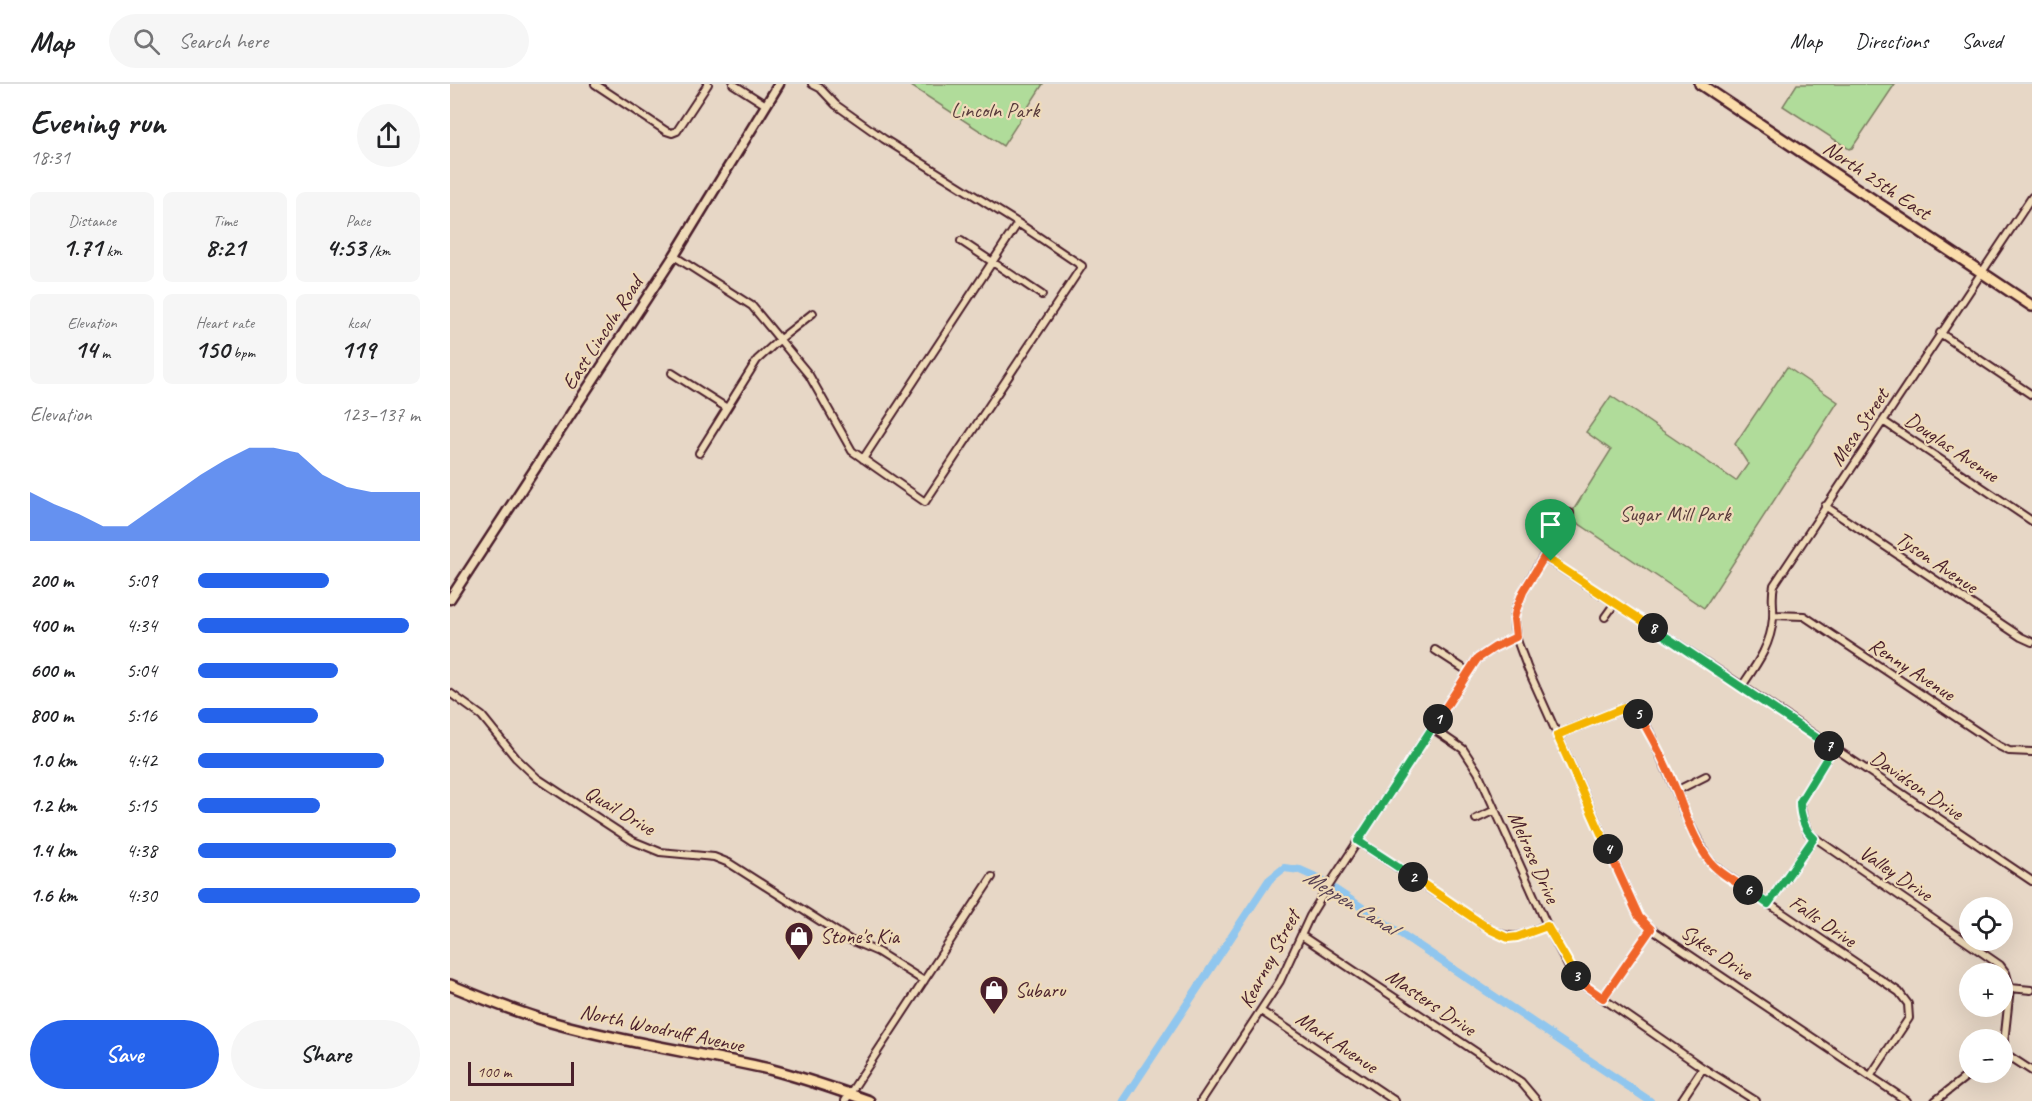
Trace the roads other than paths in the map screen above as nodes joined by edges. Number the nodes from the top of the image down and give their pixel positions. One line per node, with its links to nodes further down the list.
1 (595, 84): 7 (street)
2 (708, 84): 7 (street)
3 (733, 84): 8 (street)
4 (778, 84): 8 (main road, East Lincoln Road)
5 (812, 84): 10 (street)
6 (1700, 84): 14 (main road, North 25th East)
7 (605, 87)
8 (766, 105): 12 (main road, East Lincoln Road)
9 (2032, 197): 14 (street, Mesa Street)
10 (1018, 223): 13 (street); 25 (street)
11 (961, 241): 13 (street)
12 (674, 256): 19 (street); 30 (main road, East Lincoln Road)
13 (993, 262): 15 (street); 25 (street)
14 (1981, 272): 16 (main road, North 25th East); 18 (street, Mesa Street)
15 (1042, 295)
16 (2032, 306)
17 (813, 313): 19 (street)
18 (1940, 333): 21 (street); 23 (street, Mesa Street)
19 (780, 339): 22 (street); 25 (street)
20 (672, 373): 22 (street)
21 (2032, 395)
22 (727, 408): 24 (street)
23 (1883, 421): 26 (street, Mesa Street); 28 (street, Douglas Avenue)
24 (699, 453)
25 (863, 459)
26 (1825, 506): 32 (street, Mesa Street); 35 (street, Tyson Avenue)
27 (1570, 513): 29 (street, Sykes Drive)
28 (2032, 521)
29 (1544, 557): 31 (street, Davidson Drive); 34 (street, Sykes Drive)
30 (450, 599)
31 (1615, 603): 33 (street); 38 (street, Davidson Drive)
32 (1773, 615): 38 (street, Mesa Street); 43 (street, Renny Avenue)
33 (1605, 617)
34 (1516, 637): 37 (street, Kearney Street); 41 (street, Sykes Drive)
35 (2032, 642)
36 (1435, 650): 37 (street)
37 (1468, 672): 40 (street, Kearney Street)
38 (1743, 686): 42 (street, Davidson Drive)
39 (450, 693): 57 (street, Quail Drive)
40 (1432, 728): 46 (street, Melrose Drive); 49 (street, Kearney Street)
41 (1557, 735): 45 (street, Falls Drive); 54 (street, Sykes Drive)
42 (1833, 748): 48 (street); 51 (street, Davidson Drive)
43 (2032, 752)
44 (1706, 776): 45 (street)
45 (1676, 791): 52 (street, Falls Drive)
46 (1495, 810): 47 (street); 53 (street, Melrose Drive)
47 (1476, 819)
48 (1814, 838): 52 (street); 56 (street, Valley Drive)
49 (1358, 841): 53 (street); 55 (street, Kearney Street)
50 (992, 877): 57 (street)
51 (2032, 881)
52 (1768, 904): 66 (street, Falls Drive)
53 (1547, 926): 61 (street, Melrose Drive)
54 (1651, 929): 61 (street); 66 (street, Sykes Drive)
55 (1302, 936): 62 (street, Kearney Street); 72 (street, Masters Drive)
56 (1997, 963)
57 (924, 981): 68 (street)
58 (450, 985): 68 (main road, North Woodruff Avenue)
59 (2013, 988): 60 (street)
60 (2031, 990)
61 (1603, 998): 64 (street, Melrose Drive)
62 (1261, 1011): 70 (street, Kearney Street); 71 (street, Mark Avenue)
63 (2013, 1059): 65 (street)
64 (1704, 1068): 73 (street); 74 (street, Melrose Drive)
65 (2032, 1071)
66 (1871, 1075): 75 (street, Sykes Drive)
67 (1959, 1082): 76 (street)
68 (847, 1097): 69 (main road, North Woodruff Avenue)
69 (869, 1101)
70 (1202, 1101)
71 (1395, 1101)
72 (1537, 1101)
73 (1681, 1101)
74 (1755, 1101)
75 (1907, 1101)
76 (1935, 1101)

